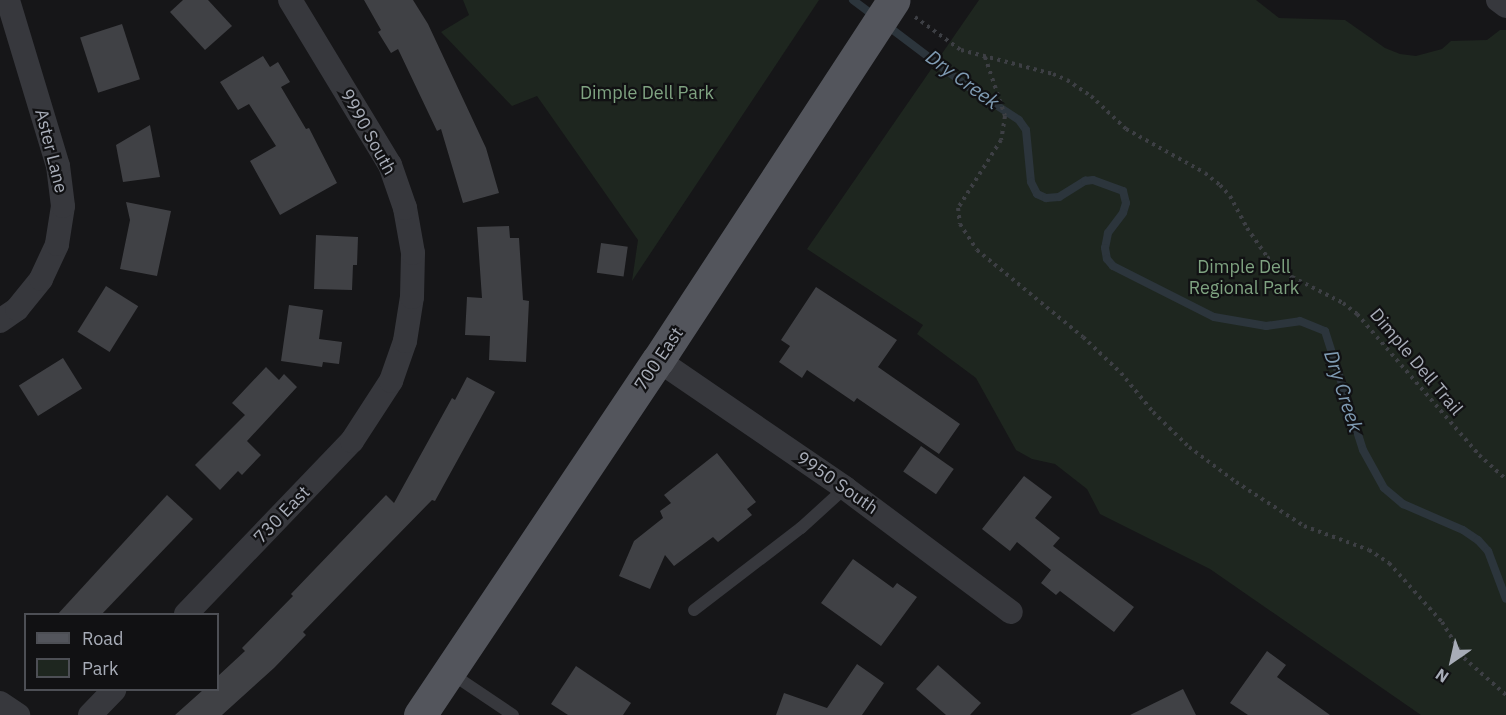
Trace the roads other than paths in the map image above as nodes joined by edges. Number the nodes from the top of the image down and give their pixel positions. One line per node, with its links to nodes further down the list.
1 (8, 0): 6 (street, Aster Lane)
2 (290, 0): 8 (street, 9990 South)
3 (1498, 0): 5 (street)
4 (901, 6): 7 (main road, 700 East)
5 (1506, 6)
6 (0, 321)
7 (658, 360): 9 (street, 9950 South); 13 (main road, 700 East)
8 (373, 412): 12 (street, 730 East)
9 (845, 488): 10 (lane); 11 (street, 9950 South)
10 (694, 610)
11 (1011, 612)
12 (188, 613)
13 (448, 672): 18 (main road, 700 East); 19 (lane)
14 (113, 691): 17 (street)
15 (0, 703): 16 (street)
16 (18, 715)
17 (90, 715)
18 (420, 715)
19 (513, 715)

